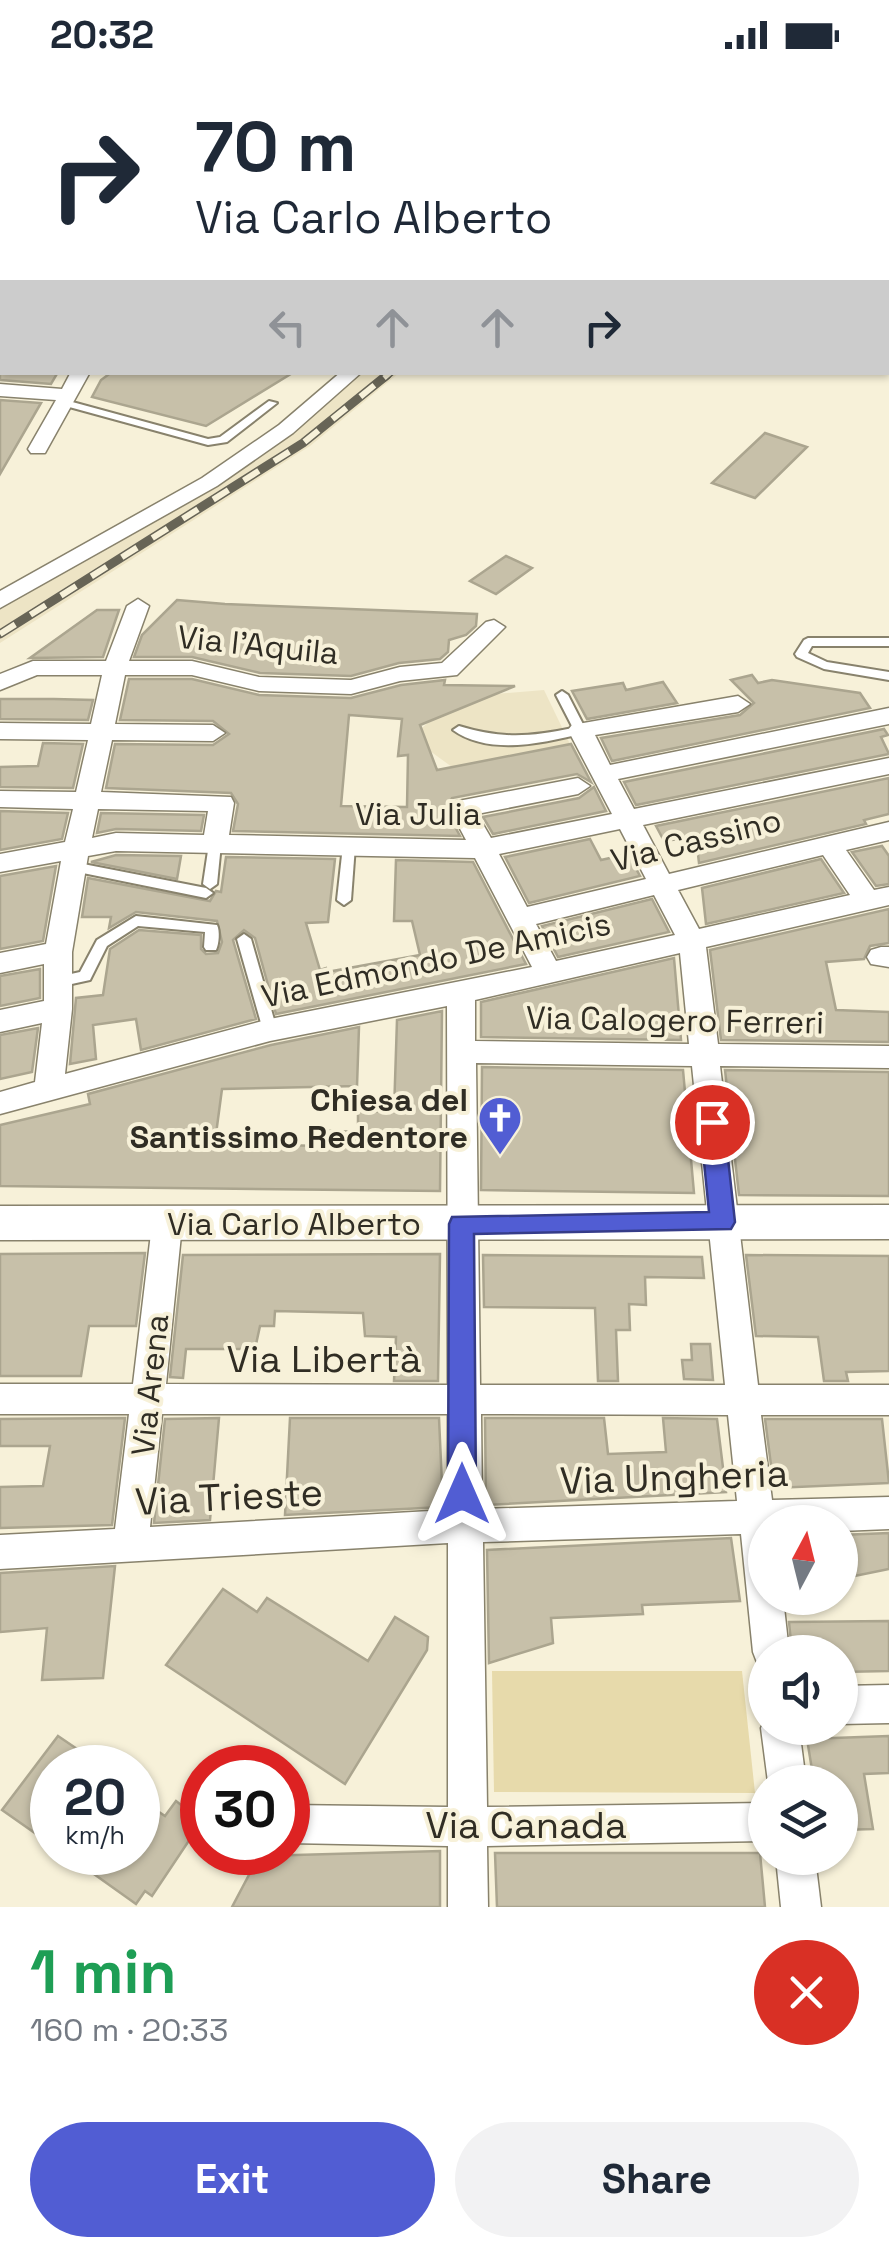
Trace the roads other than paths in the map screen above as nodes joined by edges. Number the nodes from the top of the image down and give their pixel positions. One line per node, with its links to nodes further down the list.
1 (79, 375): 4 (street)
2 (350, 375): 7 (street)
3 (0, 390): 4 (street)
4 (67, 399): 5 (lane); 6 (street)
5 (272, 404)
6 (38, 448)
7 (0, 601)
8 (138, 606): 11 (street)
9 (494, 627): 11 (street, Via l'Aquila)
10 (889, 642): 12 (lane)
11 (115, 668): 13 (street, Via l'Aquila); 19 (street)
12 (889, 676)
13 (0, 682)
14 (562, 694): 18 (lane)
15 (889, 716): 21 (street)
16 (0, 730): 19 (street)
17 (459, 730): 18 (lane)
18 (580, 730): 21 (street); 23 (street)
19 (102, 732): 20 (street); 26 (street)
20 (212, 732)
21 (762, 741): 23 (street)
22 (889, 766): 27 (street, Via Julia)
23 (604, 774): 27 (street)
24 (578, 786): 32 (street)
25 (0, 799): 26 (street)
26 (87, 801): 29 (street); 33 (street)
27 (628, 819): 32 (street, Via Julia); 35 (street)
28 (889, 831): 30 (street, Via Cassino)
29 (215, 844): 31 (street, Via Julia); 33 (street, Via Julia); 33 (lane)
30 (828, 844): 35 (street, Via Cassino); 36 (street)
31 (349, 846): 32 (street, Via Julia); 37 (lane)
32 (482, 849): 38 (street)
33 (75, 858): 34 (street, Via Julia); 42 (street)
34 (0, 863)
35 (661, 882): 38 (street, Via Cassino); 40 (street)
36 (878, 898): 40 (street, Via Edmondo De Amicis)
37 (344, 900)
38 (519, 918): 44 (street)
39 (244, 939): 48 (lane)
40 (692, 942): 44 (street, Via Edmondo De Amicis); 50 (street)
41 (212, 947): 46 (lane)
42 (58, 952): 43 (street); 46 (street)
43 (0, 964)
44 (548, 972): 45 (street, Via Edmondo De Amicis)
45 (461, 993): 48 (street, Via Edmondo De Amicis); 49 (street)
46 (58, 996): 47 (street); 52 (street)
47 (0, 1020)
48 (270, 1030): 52 (street, Via Edmondo De Amicis)
49 (461, 1052): 50 (street, Via Calogero Ferreri); 57 (street)
50 (705, 1055): 51 (street, Via Calogero Ferreri); 54 (street)
51 (889, 1058)
52 (50, 1090): 53 (street, Via Edmondo De Amicis)
53 (0, 1103)
54 (722, 1222): 55 (main road, Via Carlo Alberto); 57 (main road, Via Carlo Alberto); 62 (street)
55 (889, 1222)
56 (0, 1223): 58 (main road, Via Carlo Alberto)
57 (461, 1224): 58 (main road, Via Carlo Alberto); 61 (street)
58 (166, 1225): 60 (street, Via Arena)
59 (0, 1399): 60 (street, Via Libertà)
60 (149, 1399): 61 (street, Via Libertà); 69 (street, Via Arena)
61 (462, 1399): 62 (street, Via Libertà); 68 (street)
62 (744, 1400): 63 (street, Via Libertà); 64 (street)
63 (889, 1400)
64 (755, 1505)
65 (889, 1512): 66 (street, Via Ungheria)
66 (858, 1513)
67 (748, 1517): 68 (street, Via Ungheria)
68 (462, 1526): 69 (street, Via Trieste); 75 (street)
69 (132, 1546): 70 (street, Via Trieste)
70 (0, 1552)
71 (889, 1704): 72 (street)
72 (858, 1705)
73 (748, 1822): 75 (street, Via Canada)
74 (310, 1824): 75 (street, Via Canada)
75 (466, 1827): 77 (street)
76 (798, 1875): 78 (street)
77 (468, 1907)
78 (801, 1907)

